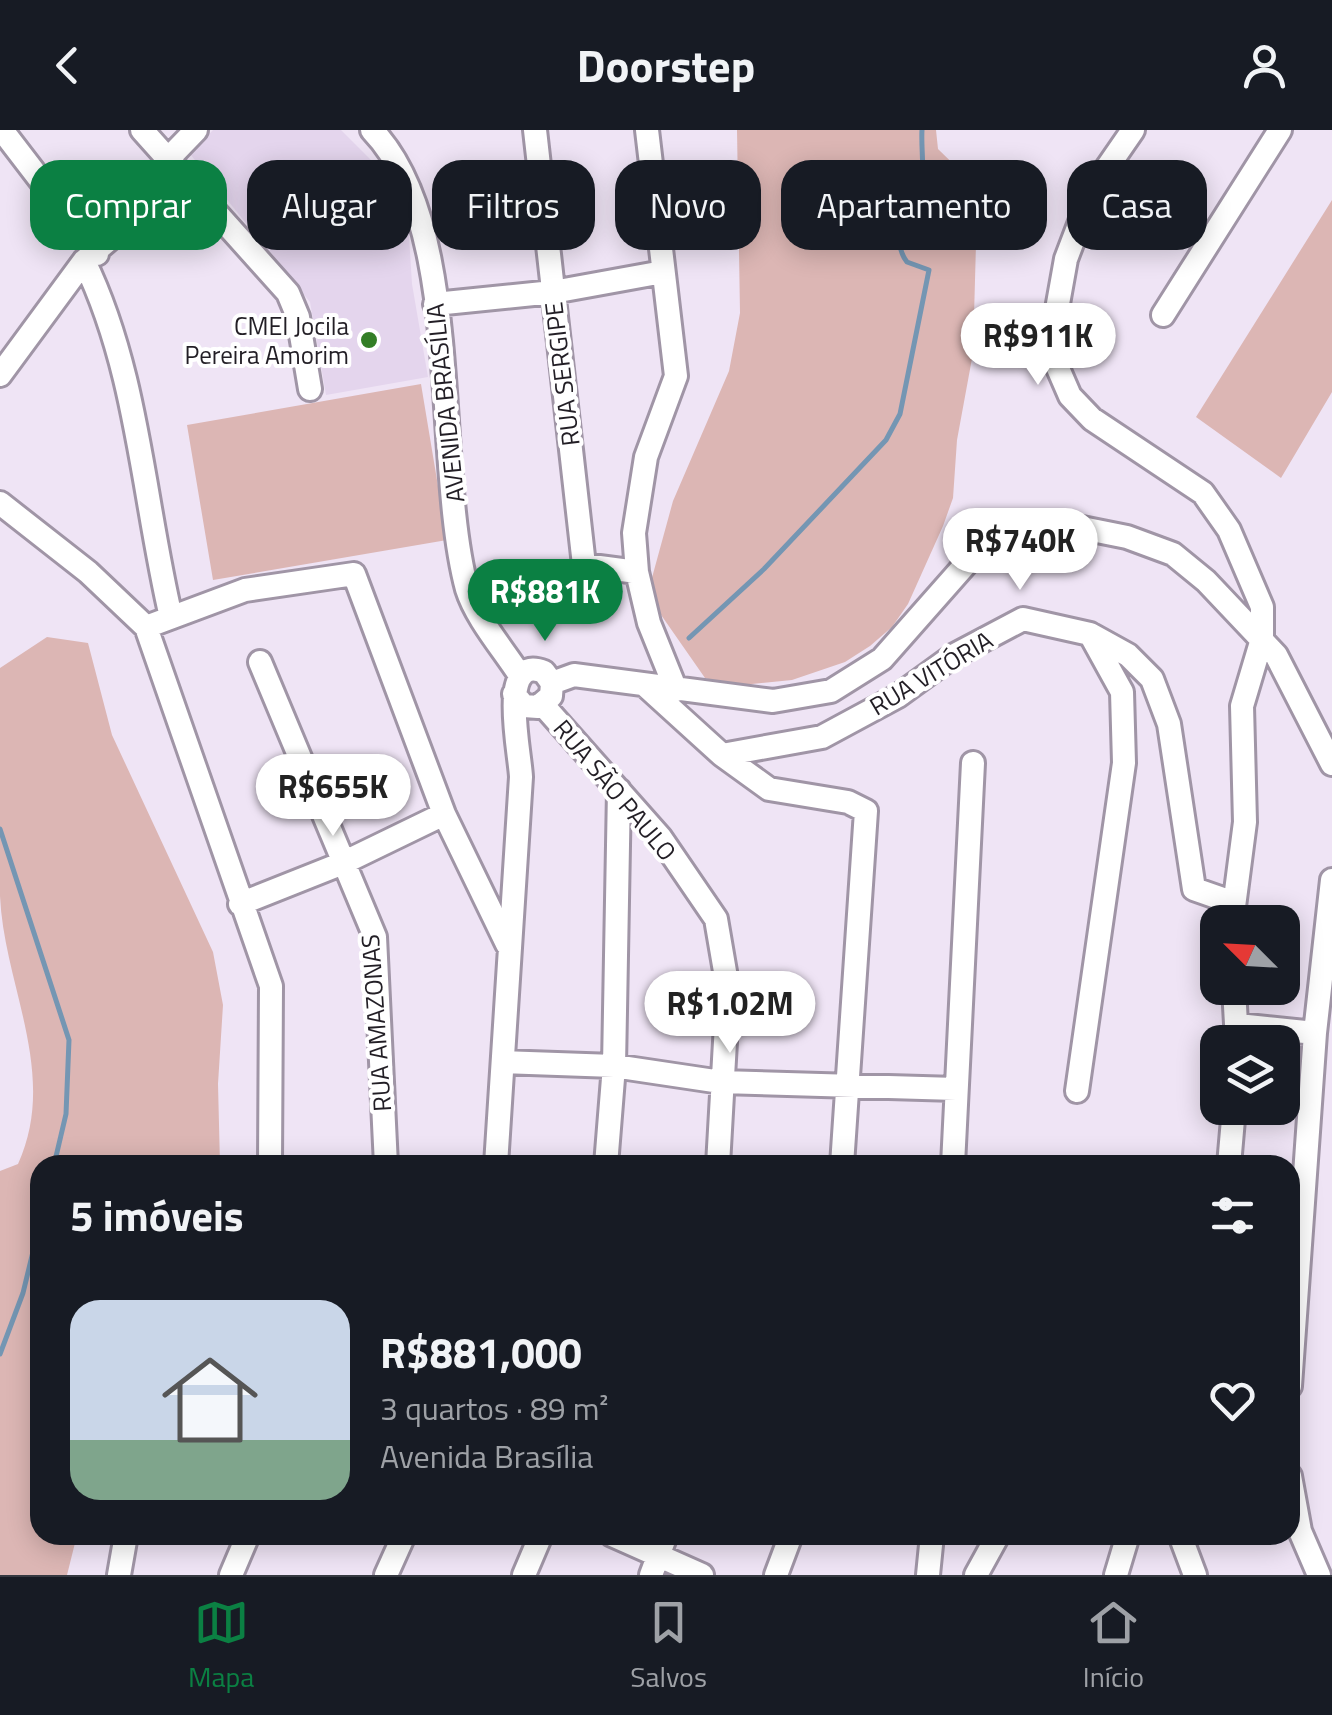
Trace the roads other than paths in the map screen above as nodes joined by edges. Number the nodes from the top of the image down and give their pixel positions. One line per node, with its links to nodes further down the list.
1 (2, 130): 13 (street)
2 (142, 130): 9 (street)
3 (196, 130): 10 (street)
4 (372, 130): 17 (street, AVENIDA BRASÍLIA)
5 (535, 130): 15 (street, RUA SERGIPE)
6 (647, 130): 14 (street)
7 (1132, 130): 24 (street)
8 (1280, 130): 19 (street)
9 (168, 160)
10 (179, 160)
11 (227, 226): 21 (street)
12 (97, 250): 13 (street)
13 (90, 257): 16 (street); 18 (street)
14 (663, 272): 15 (street); 23 (street)
15 (552, 292): 17 (street); 23 (street, RUA SERGIPE)
16 (63, 293): 18 (street); 20 (street)
17 (435, 304): 32 (street, AVENIDA BRASÍLIA)
18 (108, 310): 26 (street)
19 (1163, 315)
20 (2, 367)
21 (310, 389)
22 (0, 503): 27 (street)
23 (637, 572): 34 (street)
24 (1255, 586): 25 (street); 29 (street)
25 (1227, 603): 29 (street); 34 (street)
26 (172, 617): 27 (street); 41 (street)
27 (146, 627): 46 (street)
28 (1090, 634): 36 (street, RUA VITÓRIA); 47 (street, RUA VITÓRIA); 57 (street)
29 (1262, 639): 38 (street); 48 (street)
30 (260, 662): 42 (street, RUA AMAZONAS)
31 (552, 683): 32 (street); 33 (street); 35 (street)
32 (517, 684): 35 (street); 39 (street)
33 (646, 686): 34 (street); 36 (street)
34 (676, 690)
35 (541, 706): 39 (street); 40 (street, RUA SÃO PAULO)
36 (722, 755): 55 (street)
37 (973, 763): 56 (street)
38 (1332, 764)
39 (521, 777): 43 (street)
40 (619, 790): 53 (street); 54 (street, RUA SÃO PAULO)
41 (444, 814): 42 (street); 44 (street)
42 (343, 864): 46 (street); 60 (street, RUA AMAZONAS)
43 (513, 877): 44 (street); 49 (street)
44 (476, 879): 49 (street)
45 (1332, 880): 51 (street)
46 (240, 904): 59 (street)
47 (1219, 905)
48 (1234, 905)
49 (507, 944): 52 (street)
50 (1300, 1032): 51 (street)
51 (1315, 1032): 67 (street)
52 (504, 1062): 53 (street); 61 (street)
53 (614, 1066): 54 (street); 62 (street)
54 (722, 1082): 55 (street); 63 (street, RUA SÃO PAULO)
55 (850, 1084): 56 (street); 64 (street)
56 (956, 1089): 65 (street)
57 (1077, 1091)
58 (1232, 1125): 66 (street)
59 (270, 1155)
60 (386, 1155)
61 (497, 1155)
62 (607, 1155)
63 (718, 1155)
64 (843, 1155)
65 (954, 1155)
66 (1229, 1155)
67 (1300, 1243)
68 (1300, 1531): 90 (street)
69 (124, 1545): 80 (street)
70 (244, 1545): 81 (street)
71 (400, 1545): 82 (street)
72 (537, 1545): 83 (street)
73 (635, 1545): 79 (street)
74 (786, 1545): 85 (street)
75 (931, 1545): 86 (street)
76 (992, 1545): 87 (street)
77 (1125, 1545): 88 (street)
78 (1184, 1545): 89 (street)
79 (658, 1555): 84 (street)
80 (119, 1575)
81 (231, 1575)
82 (386, 1575)
83 (524, 1575)
84 (702, 1575)
85 (776, 1575)
86 (928, 1575)
87 (976, 1575)
88 (1116, 1575)
89 (1195, 1575)
90 (1319, 1575)

